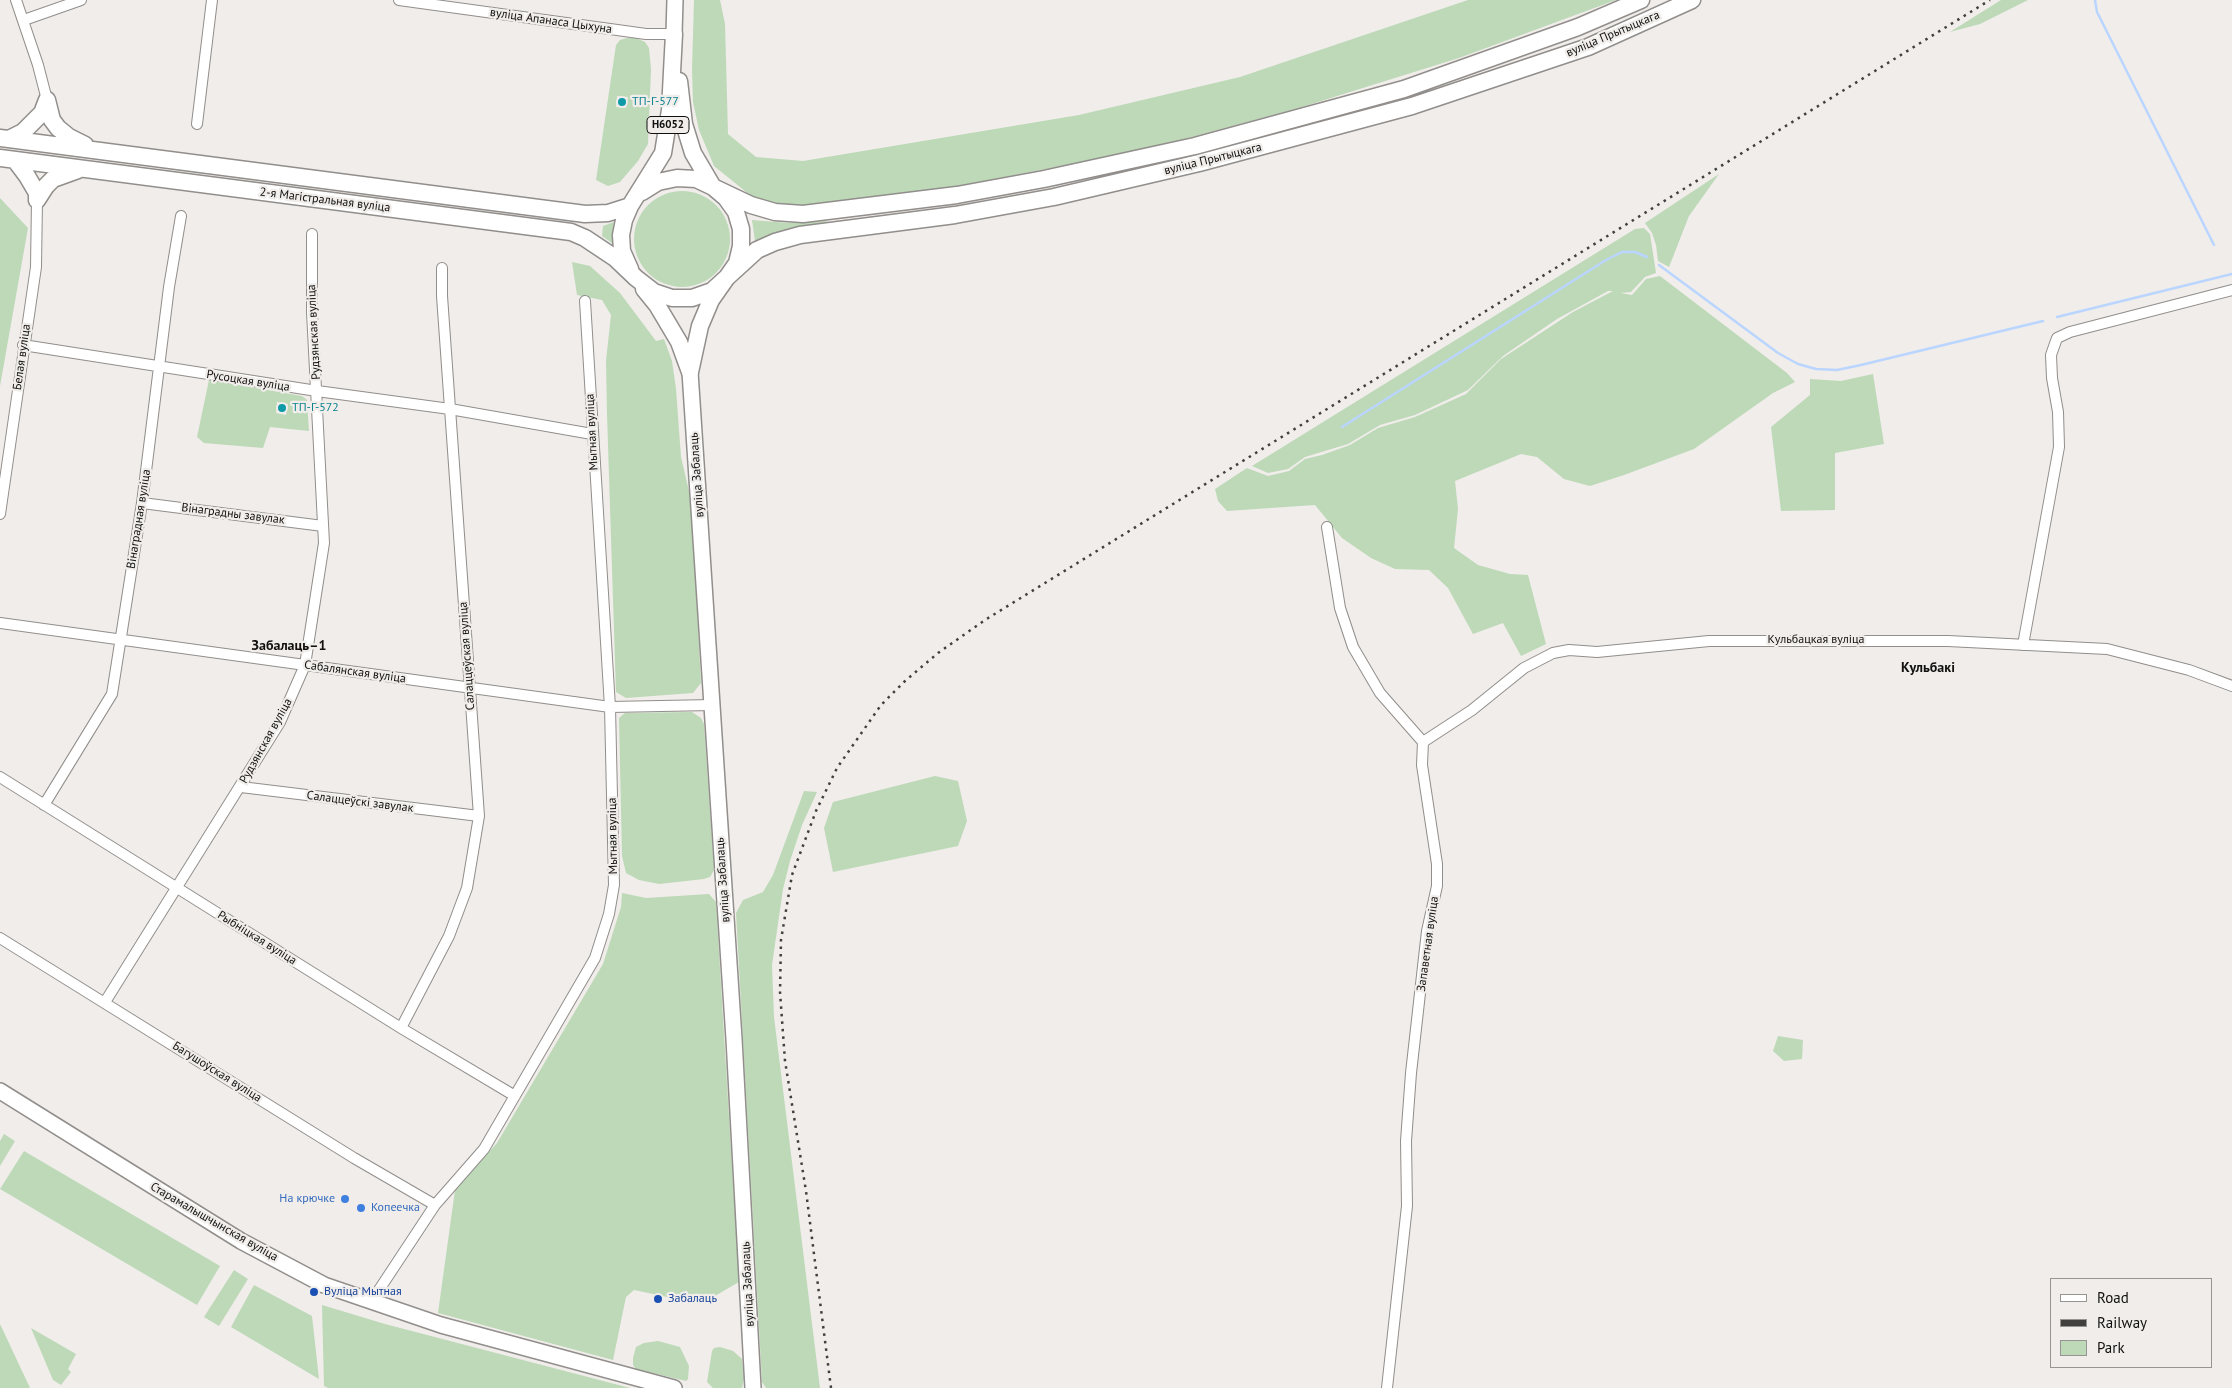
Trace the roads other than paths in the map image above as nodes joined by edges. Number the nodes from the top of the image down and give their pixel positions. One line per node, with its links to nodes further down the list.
1 (16, 0): 8 (street)
2 (81, 0): 8 (street)
3 (212, 0): 11 (street)
4 (398, 0): 9 (street, вуліца Апанаса Цыхуна)
5 (675, 0): 9 (street, Н6052)
6 (1640, 0): 16 (main road, вуліца Прытыцкага)
7 (1692, 0): 23 (main road, вуліца Прытыцкага)
8 (24, 20): 10 (street)
9 (674, 34): 16 (main road, Н6052); 18 (main road, Н6052)
10 (46, 100): 12 (main road); 13 (main road)
11 (197, 124)
12 (4, 139): 13 (main road, 2-я Магістральная вуліца)
13 (96, 150): 18 (main road, 2-я Магістральная вуліца)
14 (8, 159): 15 (main road, 2-я Магістральная вуліца); 17 (main road)
15 (79, 169): 17 (main road); 22 (main road, 2-я Магістральная вуліца)
16 (713, 187): 18 (main road, Н6052); 23 (main road, Н6052)
17 (37, 200): 26 (street, Белая вуліца)
18 (630, 206): 22 (main road, Н6052)
19 (181, 216): 27 (street, Вінаградная вуліца)
20 (312, 234): 29 (street, Рудзянская вуліца)
21 (442, 268): 30 (street, Салаццеўская вуліца)
22 (636, 278): 23 (main road, Н6052); 28 (main road, Н6052)
23 (728, 278): 28 (main road, Н6052)
24 (2232, 290): 38 (street)
25 (585, 301): 31 (street, Мытная вуліца)
26 (23, 345): 27 (street, Русоцкая вуліца); 33 (street, Белая вуліца)
27 (160, 367): 29 (street, Русоцкая вуліца); 32 (street, Вінаградная вуліца)
28 (690, 372): 42 (street, вуліца Забалаць / Н6052)
29 (317, 391): 30 (street, Русоцкая вуліца); 34 (street, Рудзянская вуліца)
30 (450, 409): 31 (street, Русоцкая вуліца); 41 (street, Салаццеўская вуліца)
31 (592, 434): 43 (street, Мытная вуліца)
32 (142, 503): 34 (street, Вінаградны завулак); 37 (street, Вінаградная вуліца)
33 (0, 514)
34 (323, 526): 39 (street, Рудзянская вуліца)
35 (1327, 527): 44 (street)
36 (0, 623): 37 (street, Сабалянская вуліца)
37 (120, 640): 39 (street, Сабалянская вуліца); 47 (street, Вінаградная вуліца)
38 (2023, 645): 40 (street, Кульбацкая вуліца); 44 (street, Кульбацкая вуліца)
39 (305, 665): 41 (street, Сабалянская вуліца); 46 (street, Рудзянская вуліца)
40 (2232, 686)
41 (469, 688): 43 (street, Сабалянская вуліца); 48 (street, Салаццеўская вуліца)
42 (712, 705): 43 (street, Сабалянская вуліца); 58 (street, вуліца Забалаць / Н6052)
43 (610, 707): 54 (street, Мытная вуліца)
44 (1422, 742): 59 (street, Запаветная вуліца)
45 (0, 777): 47 (street, Рыбніцкая вуліца)
46 (241, 787): 48 (street, Салаццеўскі завулак); 49 (street, Рудзянская вуліца)
47 (44, 805): 49 (street, Рыбніцкая вуліца)
48 (479, 816): 52 (street, Салаццеўская вуліца)
49 (177, 888): 51 (street, Рудзянская вуліца); 52 (street, Рыбніцкая вуліца)
50 (0, 938): 51 (street, Багушоўская вуліца)
51 (105, 1002): 55 (street, Багушоўская вуліца)
52 (401, 1028): 54 (street, Рыбніцкая вуліца)
53 (0, 1092): 56 (street, Старамалышчынская вуліца)
54 (515, 1096): 55 (street, Мытная вуліца)
55 (435, 1205): 56 (street, Мытная вуліца)
56 (371, 1302): 57 (street, Старамалышчынская вуліца)
57 (674, 1388)
58 (753, 1388)
59 (1387, 1388)

